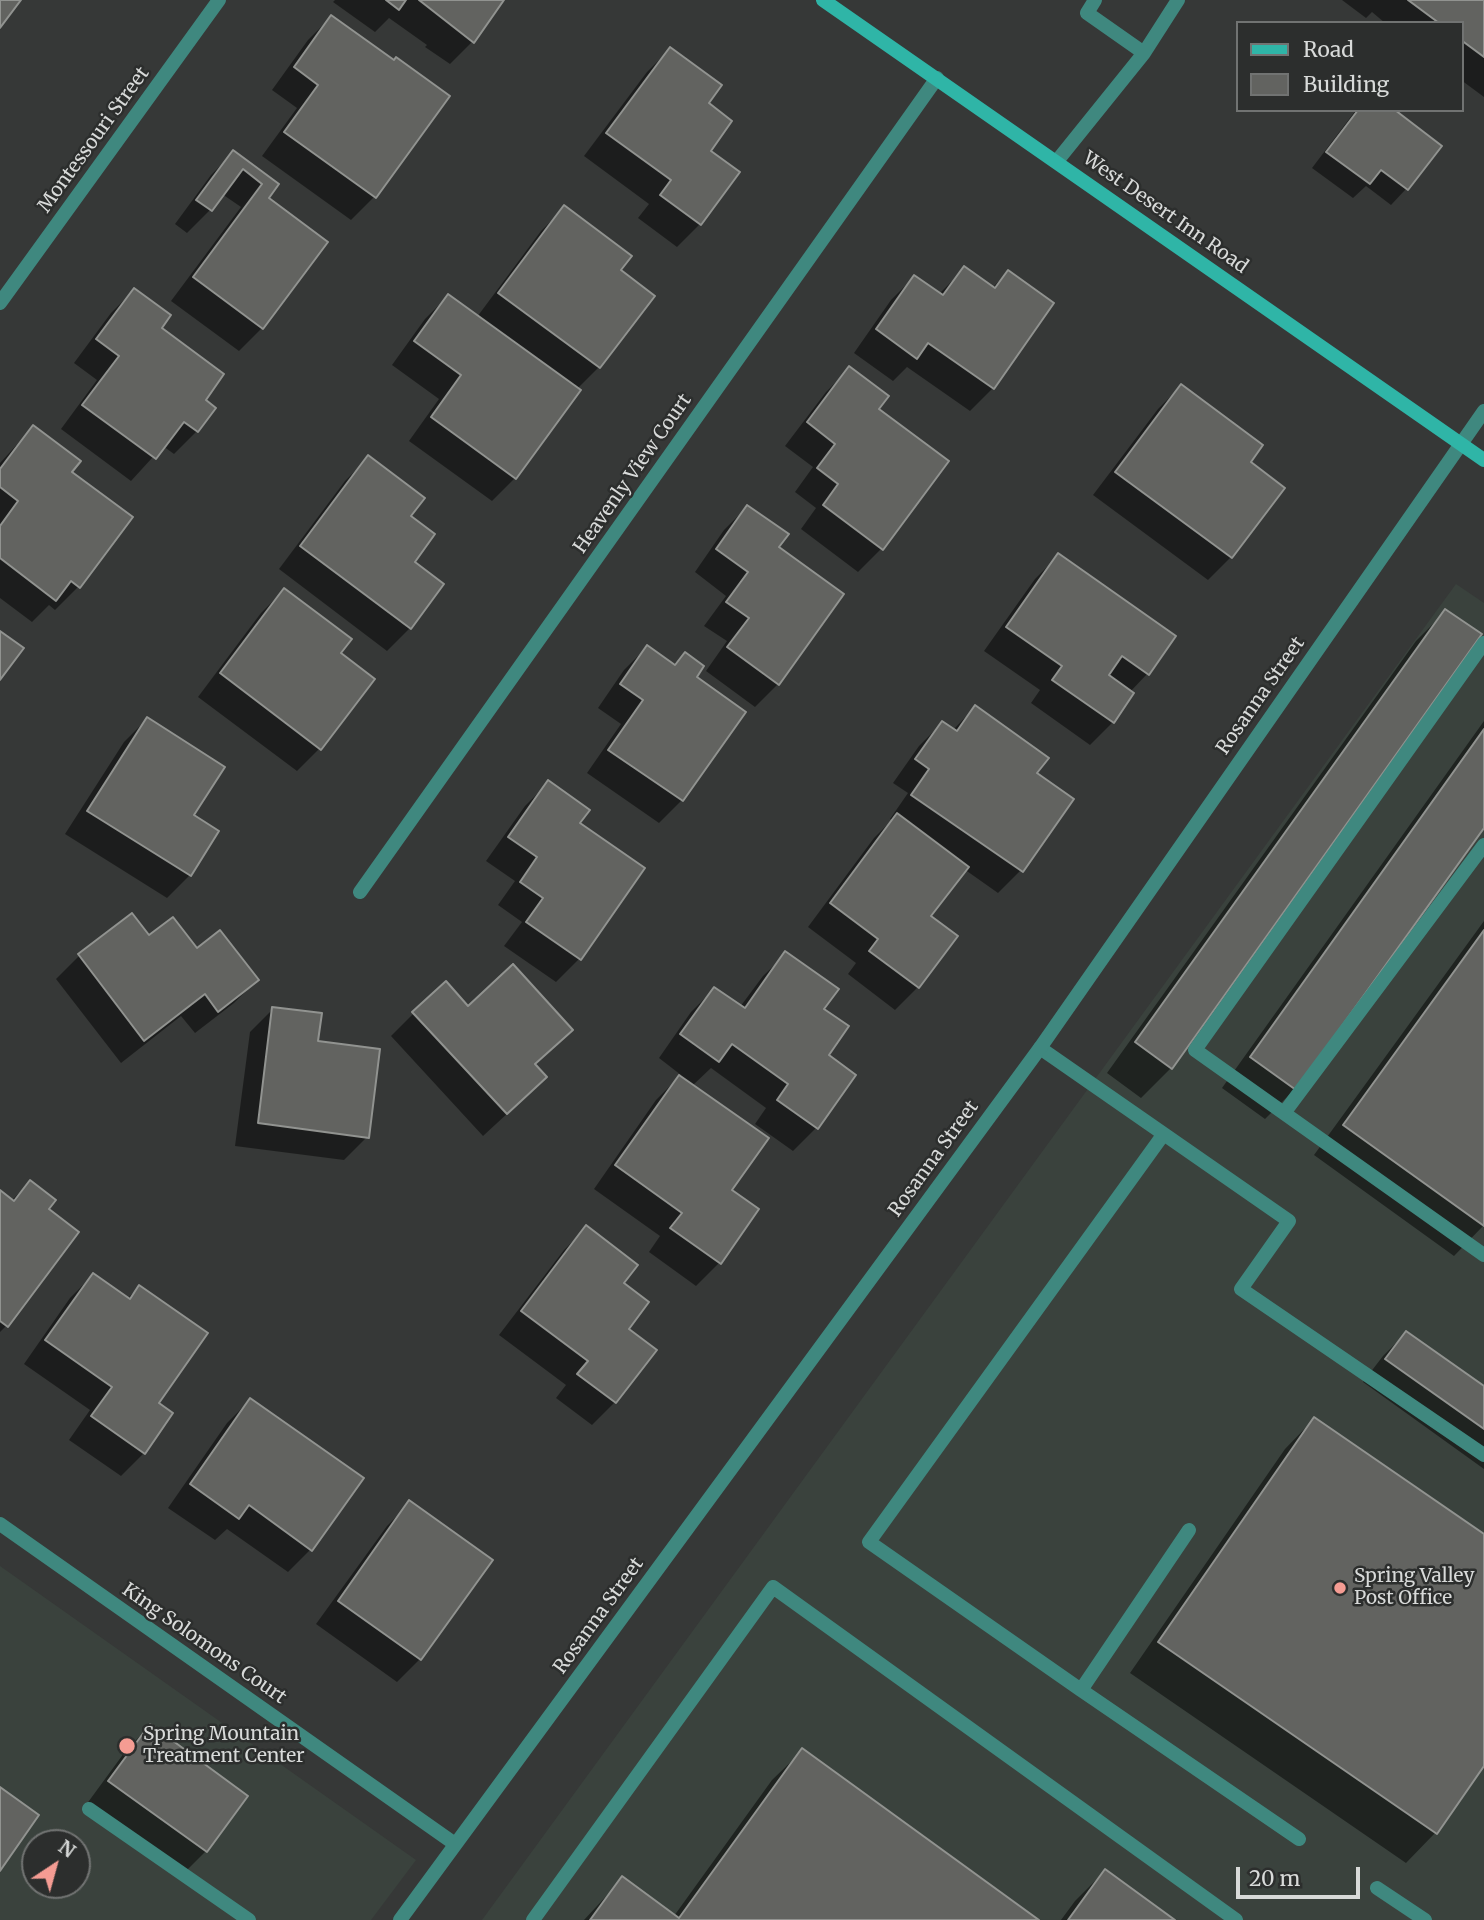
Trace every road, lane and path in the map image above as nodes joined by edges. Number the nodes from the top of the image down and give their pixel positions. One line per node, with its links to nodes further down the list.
1 (219, 0): 8 (street, Montessouri Street)
2 (823, 0): 6 (main road, West Desert Inn Road)
3 (1095, 0): 5 (street)
4 (1178, 0): 5 (street)
5 (1144, 53): 7 (street)
6 (937, 78): 7 (main road, West Desert Inn Road); 14 (street, Heavenly View Court)
7 (1058, 161): 10 (main road, West Desert Inn Road)
8 (0, 303)
9 (1484, 411): 10 (street, Rosanna Street)
10 (1460, 443): 11 (main road, West Desert Inn Road); 15 (street, Rosanna Street)
11 (1484, 460)
12 (1484, 643): 16 (street)
13 (1484, 845): 16 (street)
14 (360, 892)
15 (1040, 1048): 17 (street); 25 (street, Rosanna Street)
16 (1284, 1113): 18 (street)
17 (1163, 1135): 19 (street); 22 (street)
18 (1484, 1255)
19 (1484, 1455)
20 (0, 1524): 25 (street, King Solomons Court)
21 (1189, 1530): 22 (street)
22 (1081, 1690): 24 (street)
23 (89, 1809): 27 (street)
24 (1299, 1839)
25 (455, 1844): 28 (street, Rosanna Street)
26 (1377, 1888): 31 (street)
27 (249, 1920)
28 (400, 1920)
29 (533, 1920): 30 (street)
30 (1236, 1920)
31 (1425, 1920)

